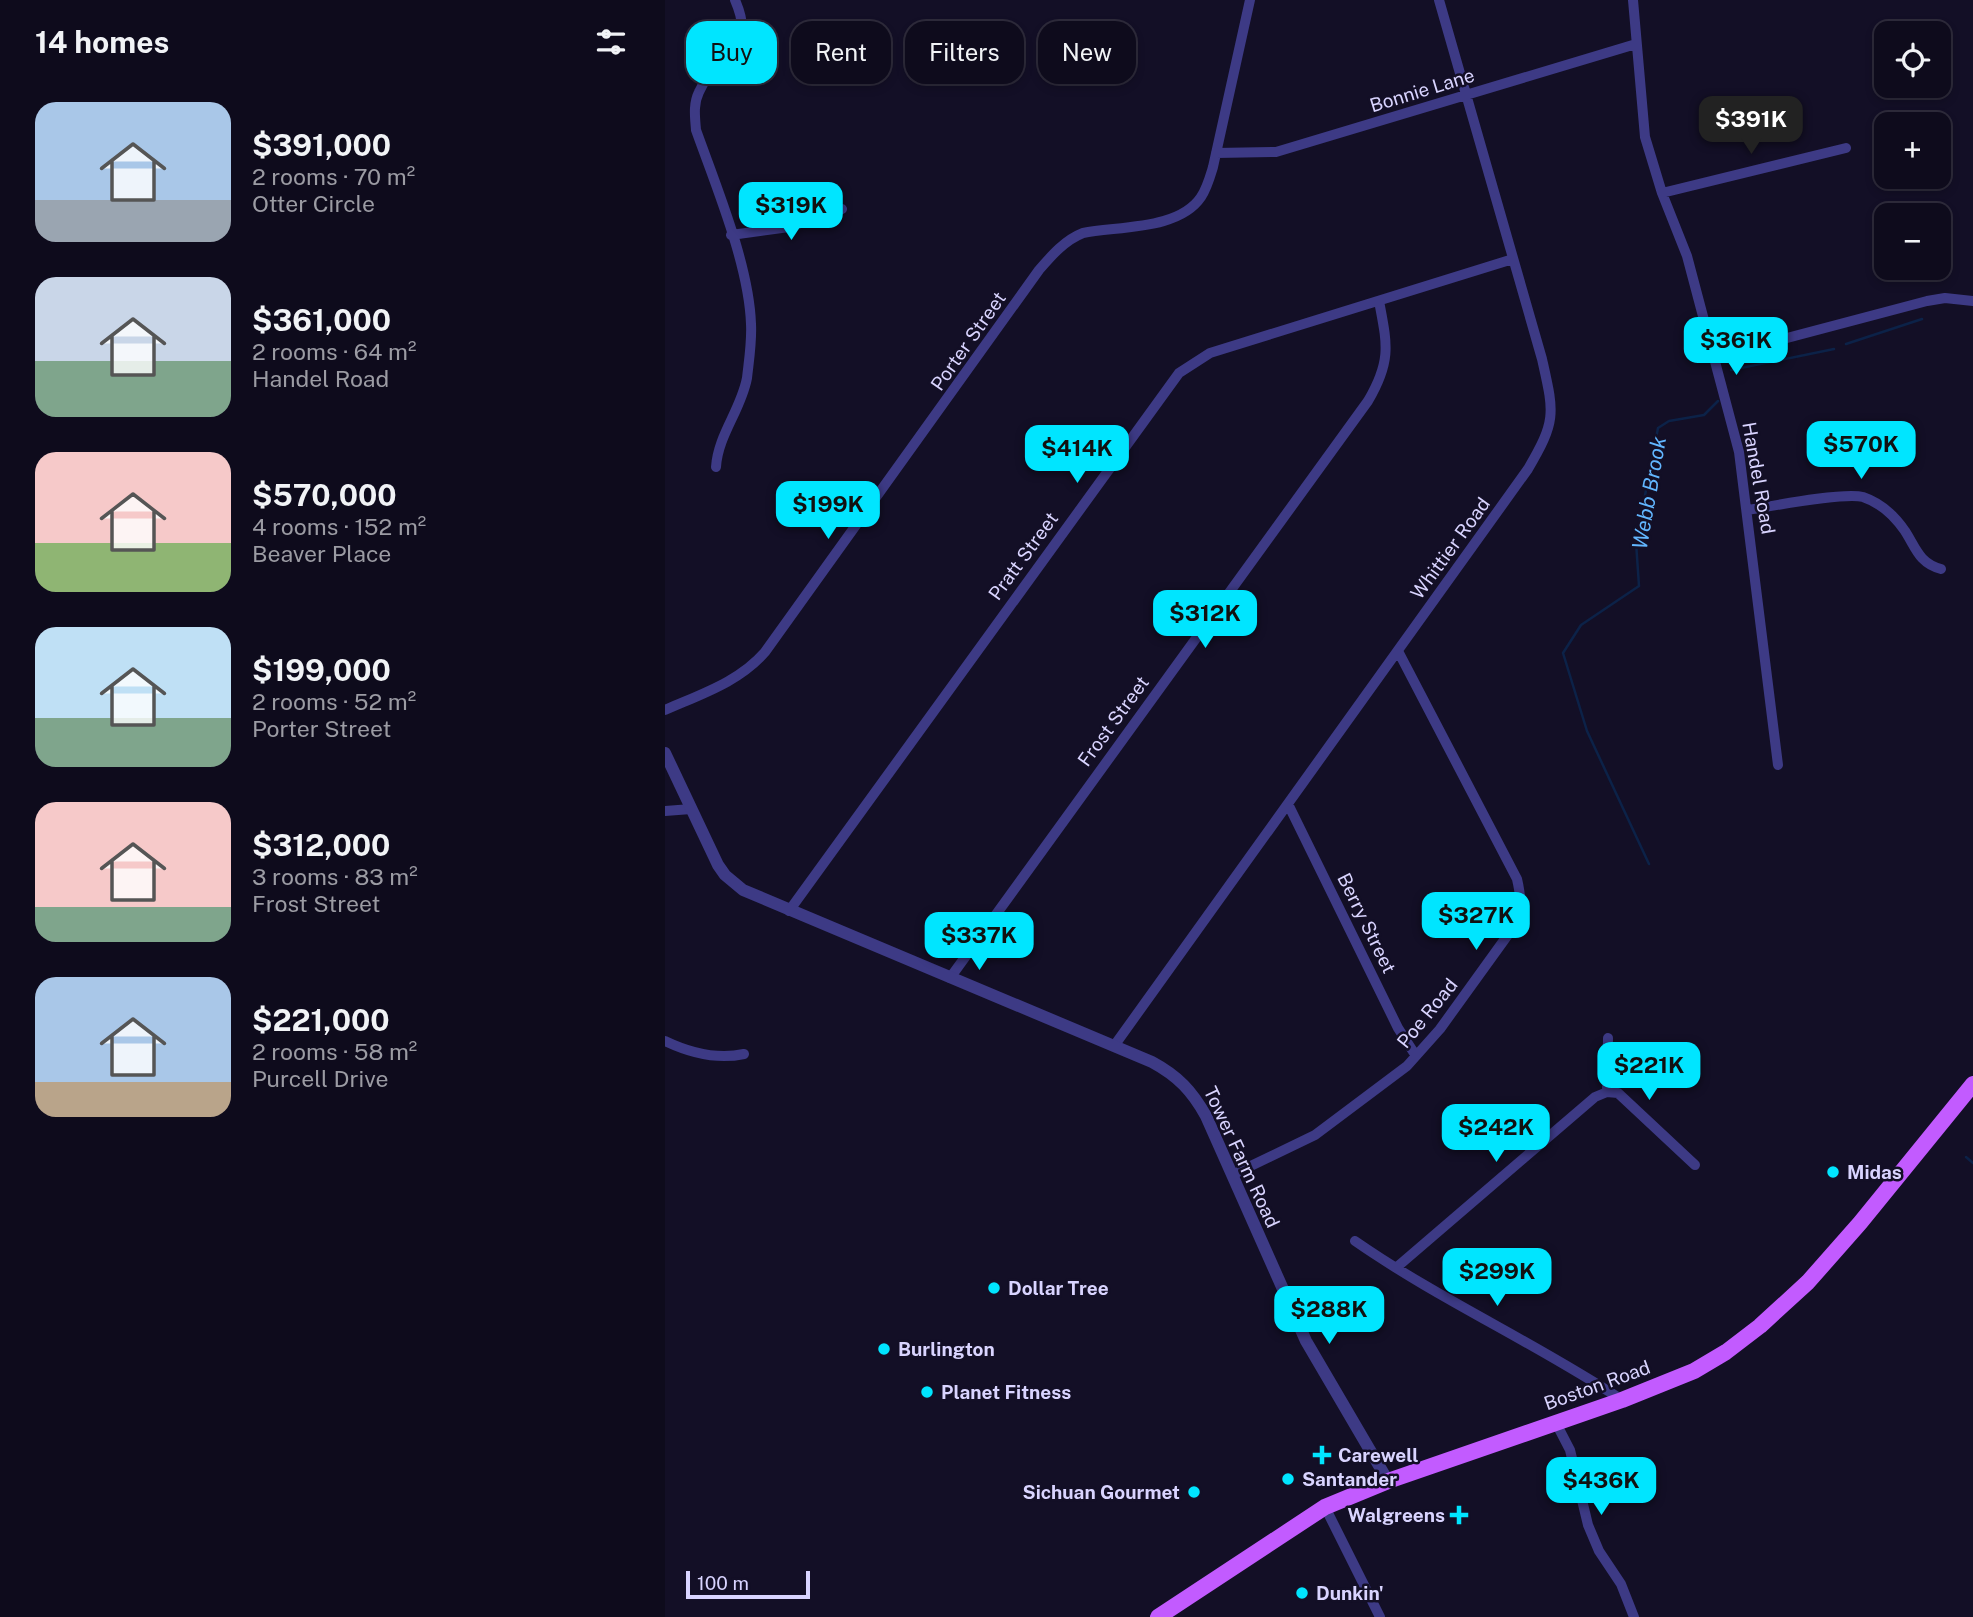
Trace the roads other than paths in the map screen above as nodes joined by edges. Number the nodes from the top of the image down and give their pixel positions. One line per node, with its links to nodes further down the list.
1 (735, 0): 11 (street)
2 (1250, 0): 8 (street, Porter Street)
3 (1439, 0): 6 (street, Whittier Road)
4 (1633, 0): 5 (street, Handel Road)
5 (1636, 44): 6 (street, Bonnie Lane); 9 (street, Handel Road)
6 (1466, 96): 8 (street, Bonnie Lane); 12 (street, Whittier Road)
7 (1846, 148): 9 (street)
8 (1216, 153): 20 (street, Porter Street)
9 (1662, 193): 15 (street, Handel Road)
10 (842, 209): 11 (street)
11 (731, 234): 16 (street)
12 (1513, 259): 13 (street, Pratt Street); 19 (street, Whittier Road)
13 (1378, 301): 26 (street, Pratt Street); 27 (street, Frost Street)
14 (1973, 301): 15 (street)
15 (1715, 357): 17 (street, Handel Road)
16 (716, 467)
17 (1748, 510): 18 (street); 22 (street, Handel Road)
18 (1941, 569)
19 (1398, 651): 23 (street, Whittier Road); 32 (street, Poe Road)
20 (665, 710)
21 (665, 753): 24 (street, Tower Farm Road)
22 (1778, 765)
23 (1288, 804): 30 (street, Whittier Road); 32 (street, Berry Street)
24 (691, 809): 25 (street); 26 (street, Tower Farm Road)
25 (665, 811)
26 (789, 911): 27 (street, Tower Farm Road)
27 (950, 978): 30 (street, Tower Farm Road)
28 (1608, 1038): 34 (street)
29 (665, 1041): 31 (street)
30 (1114, 1046): 36 (street, Tower Farm Road)
31 (744, 1054)
32 (1416, 1056): 36 (street, Poe Road)
33 (1973, 1084): 39 (main road, Boston Road)
34 (1607, 1092): 35 (street); 38 (street)
35 (1695, 1165)
36 (1232, 1175): 41 (street, Tower Farm Road)
37 (1355, 1241): 38 (street)
38 (1397, 1267): 39 (street)
39 (1622, 1400): 40 (main road, Boston Road)
40 (1556, 1423): 41 (main road, Boston Road); 45 (street)
41 (1388, 1481): 42 (main road, Boston Road)
42 (1325, 1507): 43 (main road, Boston Road); 44 (street)
43 (1158, 1617)
44 (1380, 1617)
45 (1634, 1617)

